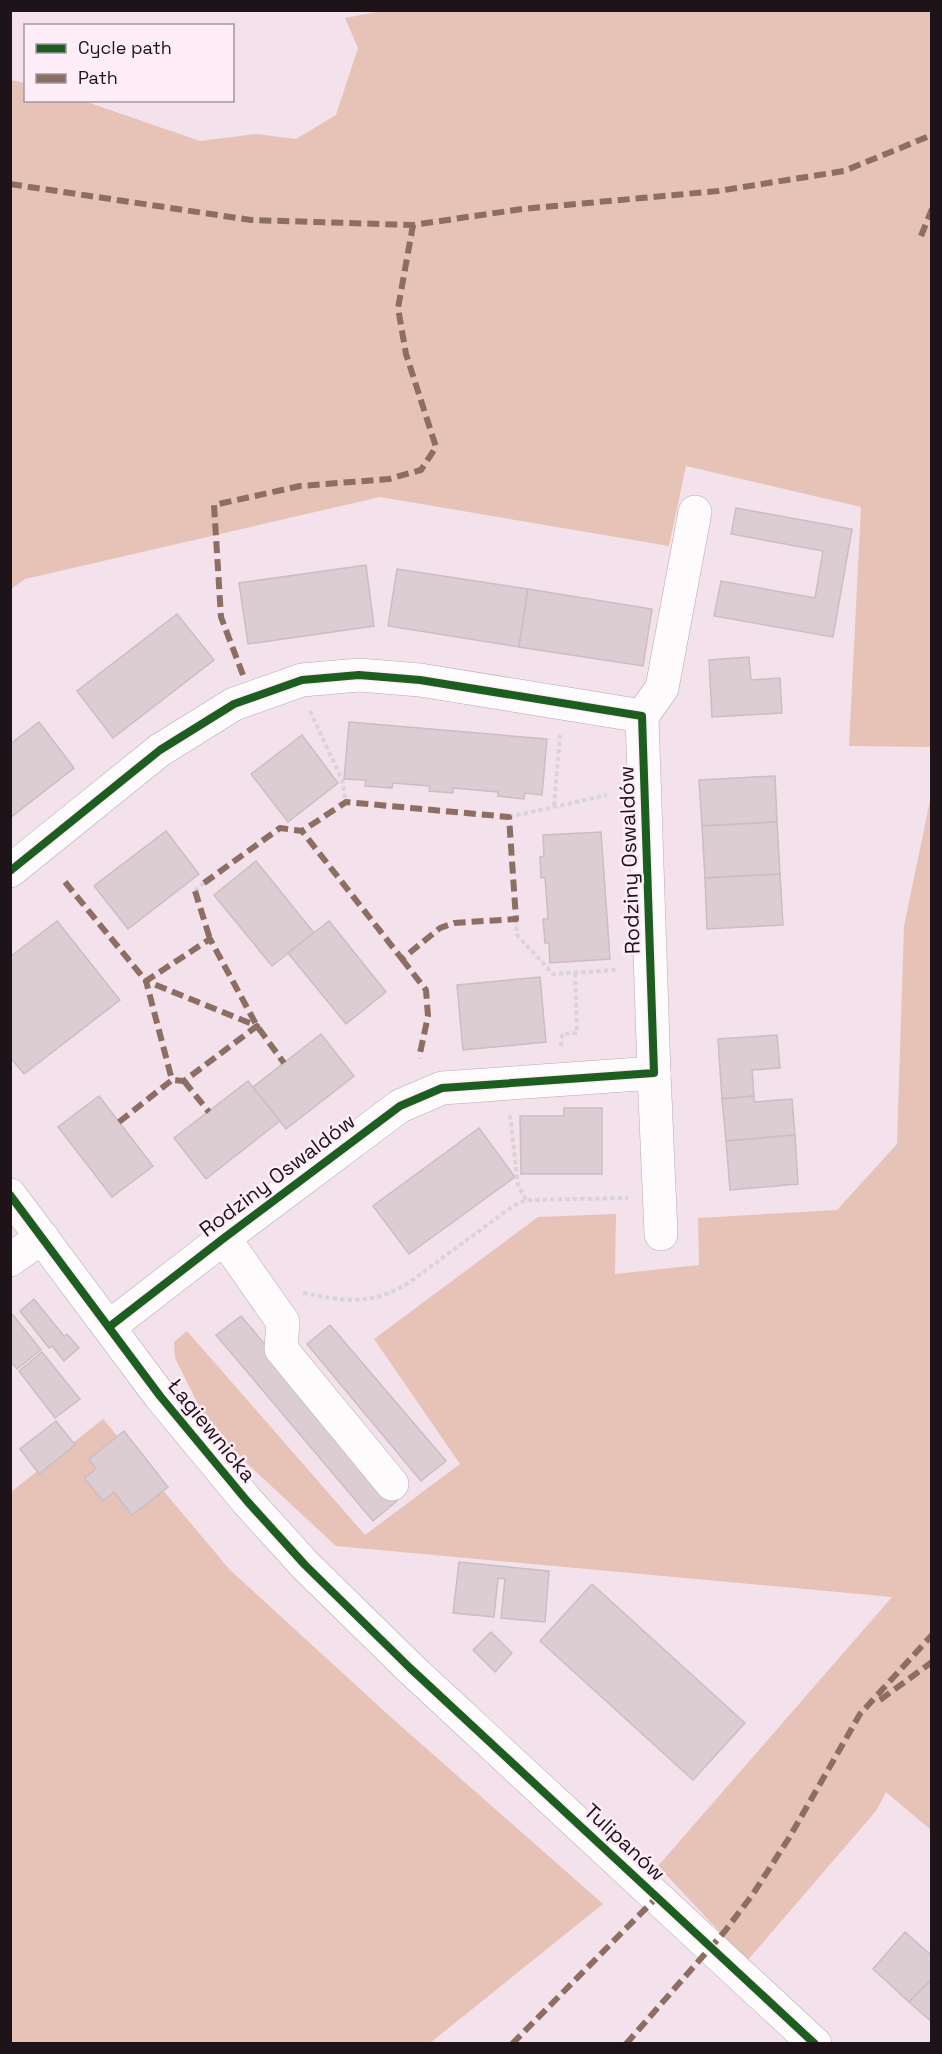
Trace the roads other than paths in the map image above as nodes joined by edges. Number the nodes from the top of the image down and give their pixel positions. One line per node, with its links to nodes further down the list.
1 (695, 512): 2 (street)
2 (642, 716): 3 (street); 4 (street, Rodziny Oswaldów)
3 (10, 871)
4 (654, 1073): 6 (street); 8 (street, Rodziny Oswaldów)
5 (10, 1195): 7 (street, Łagiewnicka)
6 (661, 1234)
7 (42, 1237): 9 (street); 10 (street, Łagiewnicka)
8 (224, 1238): 10 (street, Rodziny Oswaldów); 11 (street)
9 (10, 1260)
10 (109, 1327): 12 (street, Łagiewnicka)
11 (392, 1484)
12 (410, 1668): 13 (street, Tulipanów)
13 (815, 2043)

